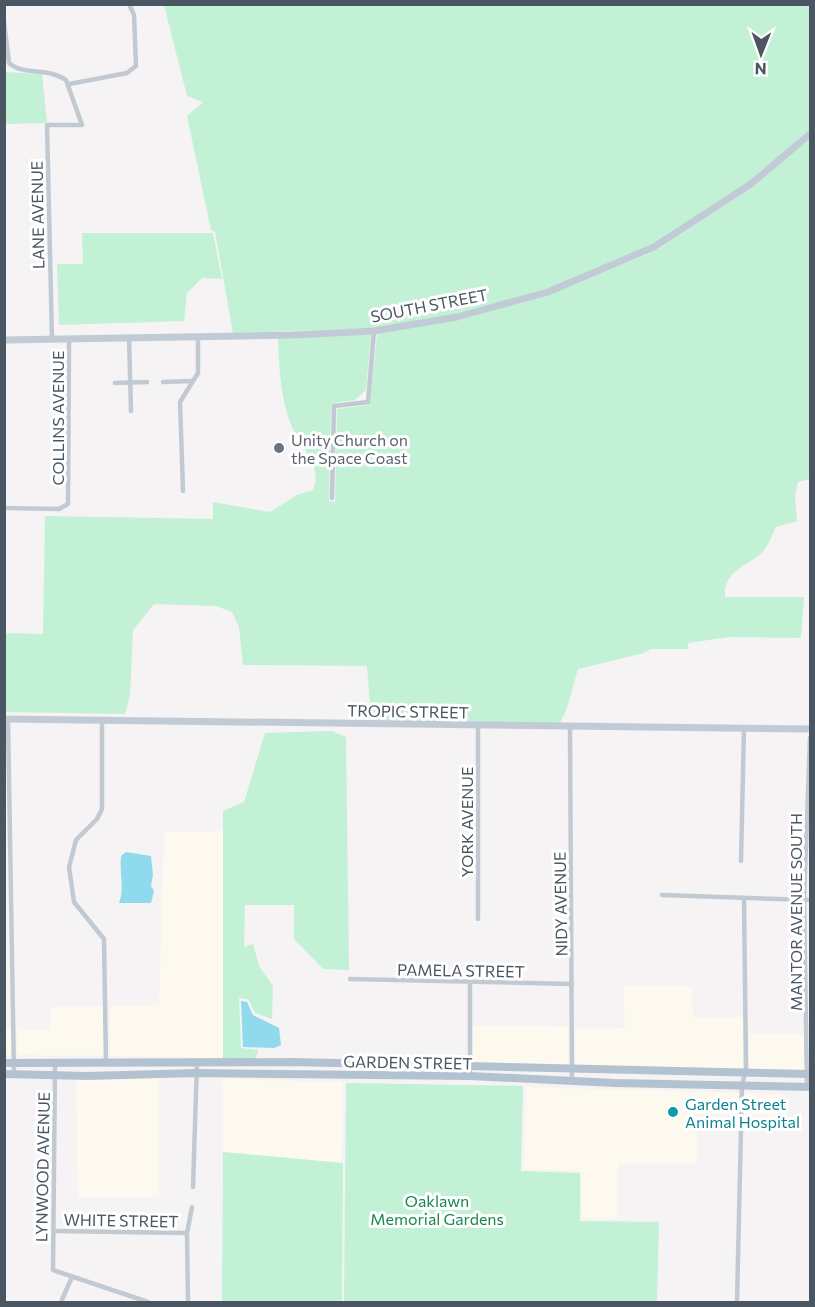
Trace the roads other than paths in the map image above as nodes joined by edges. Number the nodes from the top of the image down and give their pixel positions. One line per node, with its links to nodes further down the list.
1 (129, 4): 3 (street)
2 (4, 22): 3 (street)
3 (69, 84): 8 (street, LANE AVENUE)
4 (810, 134): 5 (main road, SOUTH STREET)
5 (374, 331): 6 (main road, SOUTH STREET); 18 (street)
6 (198, 336): 7 (main road, SOUTH STREET); 11 (street)
7 (129, 337): 9 (main road, SOUTH STREET); 12 (street)
8 (52, 339): 9 (main road, SOUTH STREET); 10 (main road, SOUTH STREET)
9 (69, 339): 19 (street, COLLINS AVENUE)
10 (4, 340)
11 (192, 381): 14 (street); 17 (street)
12 (131, 382): 13 (street); 15 (street); 16 (street)
13 (147, 382)
14 (163, 382)
15 (115, 383)
16 (131, 411)
17 (183, 491)
18 (332, 498)
19 (4, 508)
20 (6, 719): 21 (main road, TROPIC STREET); 27 (street)
21 (102, 721): 22 (main road, TROPIC STREET); 47 (street)
22 (478, 725): 23 (main road, TROPIC STREET); 34 (street, YORK AVENUE)
23 (570, 726): 24 (main road, TROPIC STREET); 39 (street, NIDY AVENUE)
24 (744, 728): 25 (main road, TROPIC STREET); 29 (street)
25 (810, 729)
26 (810, 738): 32 (street, MANTOR AVENUE SOUTH)
27 (7, 787): 28 (street)
28 (7, 851): 36 (street)
29 (741, 861)
30 (662, 895): 31 (street)
31 (744, 898): 32 (street); 54 (street)
32 (804, 900): 33 (street); 58 (street, MANTOR AVENUE SOUTH)
33 (810, 900)
34 (478, 919)
35 (4, 930): 36 (street)
36 (13, 930): 41 (street)
37 (350, 979): 38 (street, PAMELA STREET)
38 (470, 983): 39 (street, PAMELA STREET); 49 (street)
39 (572, 984): 51 (street, NIDY AVENUE)
40 (4, 996): 41 (street)
41 (13, 996): 45 (street)
42 (197, 1062): 43 (main road, GARDEN STREET); 47 (main road, GARDEN STREET); 53 (street)
43 (292, 1062): 48 (main road, GARDEN STREET); 57 (street)
44 (4, 1063): 45 (main road, GARDEN STREET)
45 (14, 1064): 46 (main road, GARDEN STREET); 56 (street)
46 (55, 1064): 47 (main road, GARDEN STREET); 60 (street, LYNWOOD AVENUE)
47 (106, 1064)
48 (399, 1064): 49 (main road, GARDEN STREET); 59 (street)
49 (470, 1065): 50 (main road, GARDEN STREET); 61 (street)
50 (519, 1066): 51 (main road, GARDEN STREET); 62 (street)
51 (572, 1068): 52 (main road, GARDEN STREET); 63 (street, NIDY AVENUE)
52 (684, 1071): 54 (main road, GARDEN STREET); 64 (main road)
53 (196, 1073): 57 (main road, GARDEN STREET); 60 (main road, GARDEN STREET); 67 (street)
54 (746, 1073): 58 (main road, GARDEN STREET); 65 (street)
55 (4, 1074): 56 (main road, GARDEN STREET)
56 (14, 1074): 60 (main road, GARDEN STREET)
57 (292, 1074): 59 (main road, GARDEN STREET)
58 (809, 1074): 66 (street, MANTOR AVENUE SOUTH)
59 (399, 1075): 61 (main road, GARDEN STREET)
60 (55, 1076): 69 (street, LYNWOOD AVENUE)
61 (470, 1076): 62 (main road, GARDEN STREET)
62 (518, 1079): 63 (main road, GARDEN STREET)
63 (572, 1081): 64 (main road, GARDEN STREET)
64 (689, 1085): 65 (main road, GARDEN STREET)
65 (742, 1086): 66 (main road, GARDEN STREET); 75 (street)
66 (809, 1087)
67 (193, 1187)
68 (192, 1206): 70 (street)
69 (54, 1232): 70 (street, WHITE STREET); 71 (street, LYNWOOD AVENUE)
70 (188, 1233): 74 (street)
71 (72, 1277): 72 (street); 73 (street)
72 (61, 1302)
73 (148, 1302)
74 (188, 1302)
75 (737, 1302)

